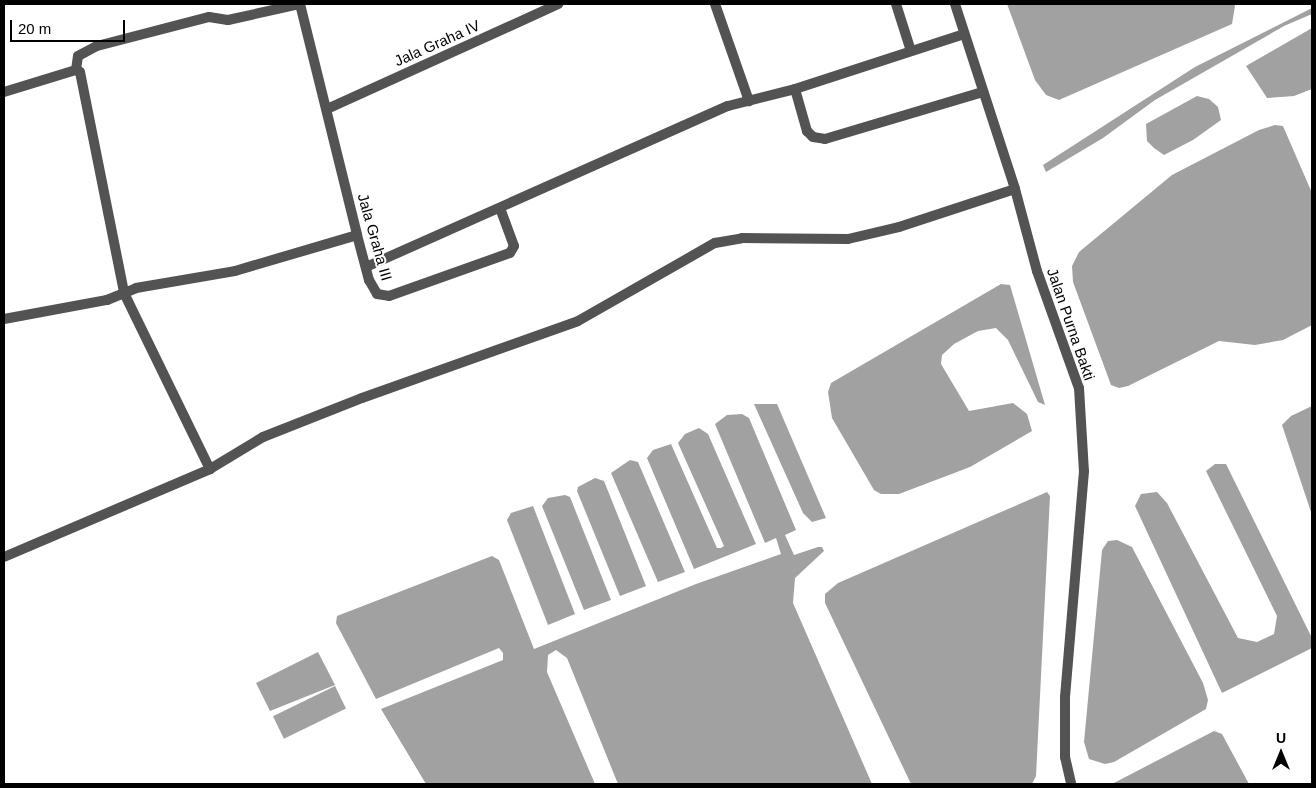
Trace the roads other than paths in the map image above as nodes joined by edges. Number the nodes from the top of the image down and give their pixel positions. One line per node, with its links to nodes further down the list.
1 (300, 4): 8 (street); 13 (street, Jala Graha III)
2 (558, 4): 13 (street, Jala Graha IV)
3 (715, 4): 12 (street)
4 (896, 4): 7 (street)
5 (955, 4): 6 (street, Jalan Purna Bakti)
6 (964, 34): 7 (street); 11 (street, Jalan Purna Bakti)
7 (911, 51): 9 (street)
8 (76, 70): 10 (street); 18 (street)
9 (794, 89): 11 (street); 12 (street)
10 (4, 92)
11 (983, 92): 14 (street, Jalan Purna Bakti)
12 (749, 101): 15 (street)
13 (327, 109): 16 (street, Jala Graha III)
14 (1015, 189): 20 (street); 22 (street, Jalan Purna Bakti)
15 (500, 208): 17 (street); 17 (street, Jala Graha III)
16 (357, 235): 17 (street, Jala Graha III); 18 (street)
17 (366, 267)
18 (124, 293): 19 (street); 20 (street)
19 (4, 319)
20 (210, 469): 21 (street)
21 (4, 557)
22 (1072, 784)

